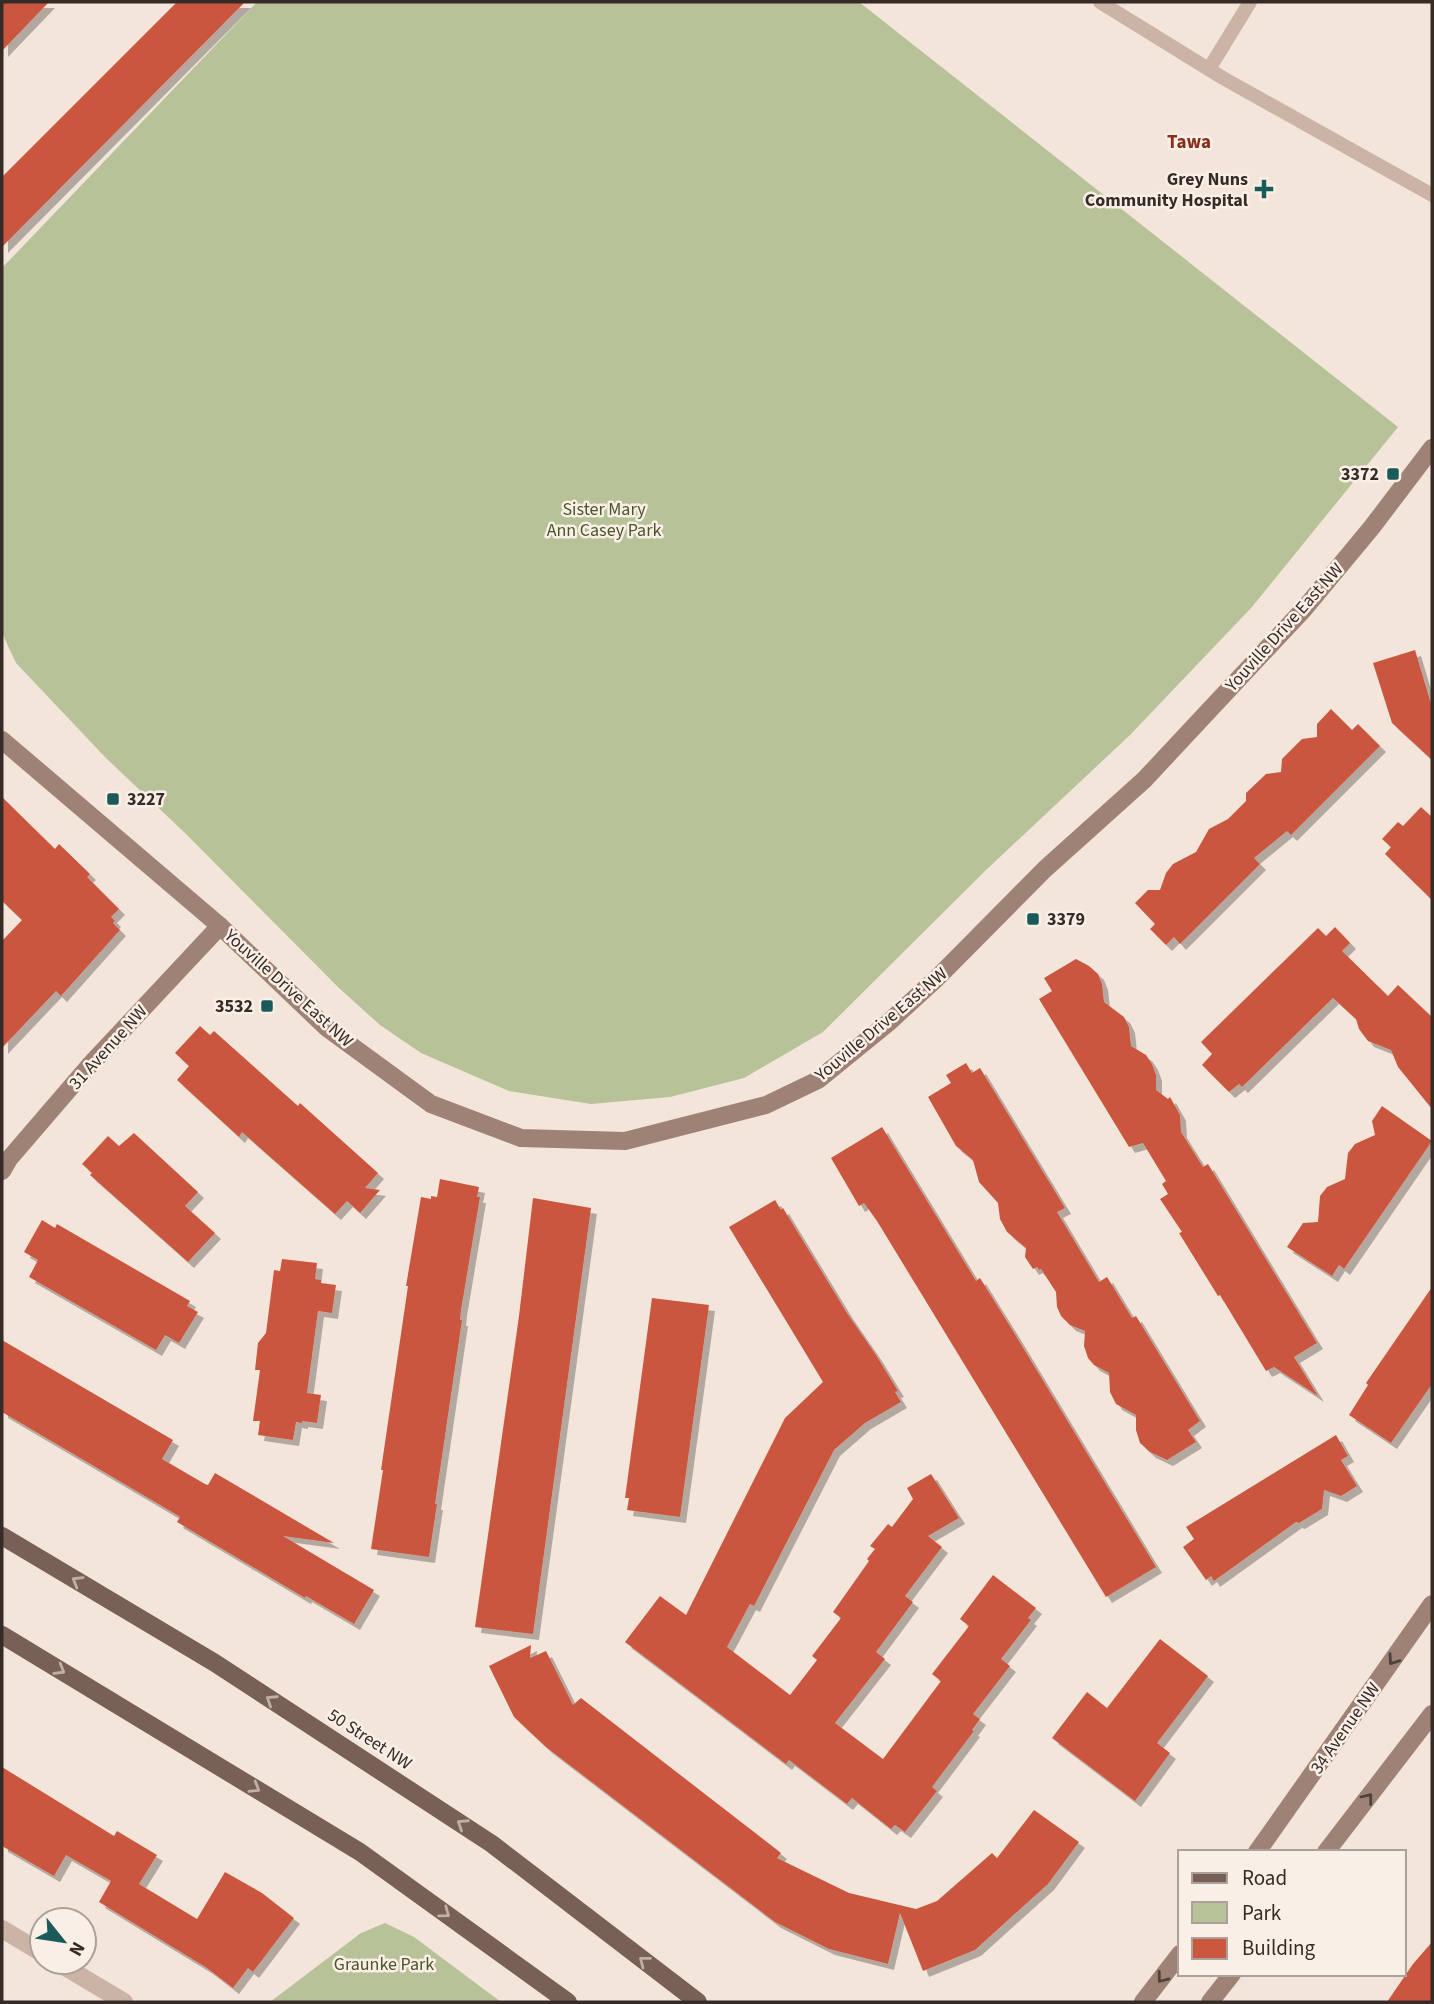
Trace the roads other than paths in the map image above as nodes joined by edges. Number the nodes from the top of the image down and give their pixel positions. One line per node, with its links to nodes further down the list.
1 (1100, 2): 3 (lane)
2 (1250, 2): 3 (lane)
3 (1209, 69): 4 (lane)
4 (1432, 195)
5 (1432, 447): 7 (street, Youville Drive East NW)
6 (2, 740): 7 (street, Youville Drive East NW)
7 (220, 926): 8 (street, 31 Avenue NW)
8 (2, 1171)
9 (2, 1536): 24 (main road, 50 Street NW, one-way to 9)
10 (1432, 1604): 13 (street, 34 Avenue NW, one-way to 13)
11 (2, 1635): 18 (main road, one-way to 18)
12 (1432, 1714): 14 (street, one-way to 12)
13 (1258, 1850)
14 (1328, 1850)
15 (2, 1929): 16 (street)
16 (28, 1945)
17 (1178, 1957): 25 (street, one-way to 25)
18 (533, 1975): 22 (main road); 23 (main road)
19 (80, 1976): 21 (street)
20 (1230, 1976): 26 (street)
21 (124, 2002)
22 (568, 2002)
23 (583, 2002)
24 (698, 2002)
25 (1143, 2002)
26 (1210, 2002)

